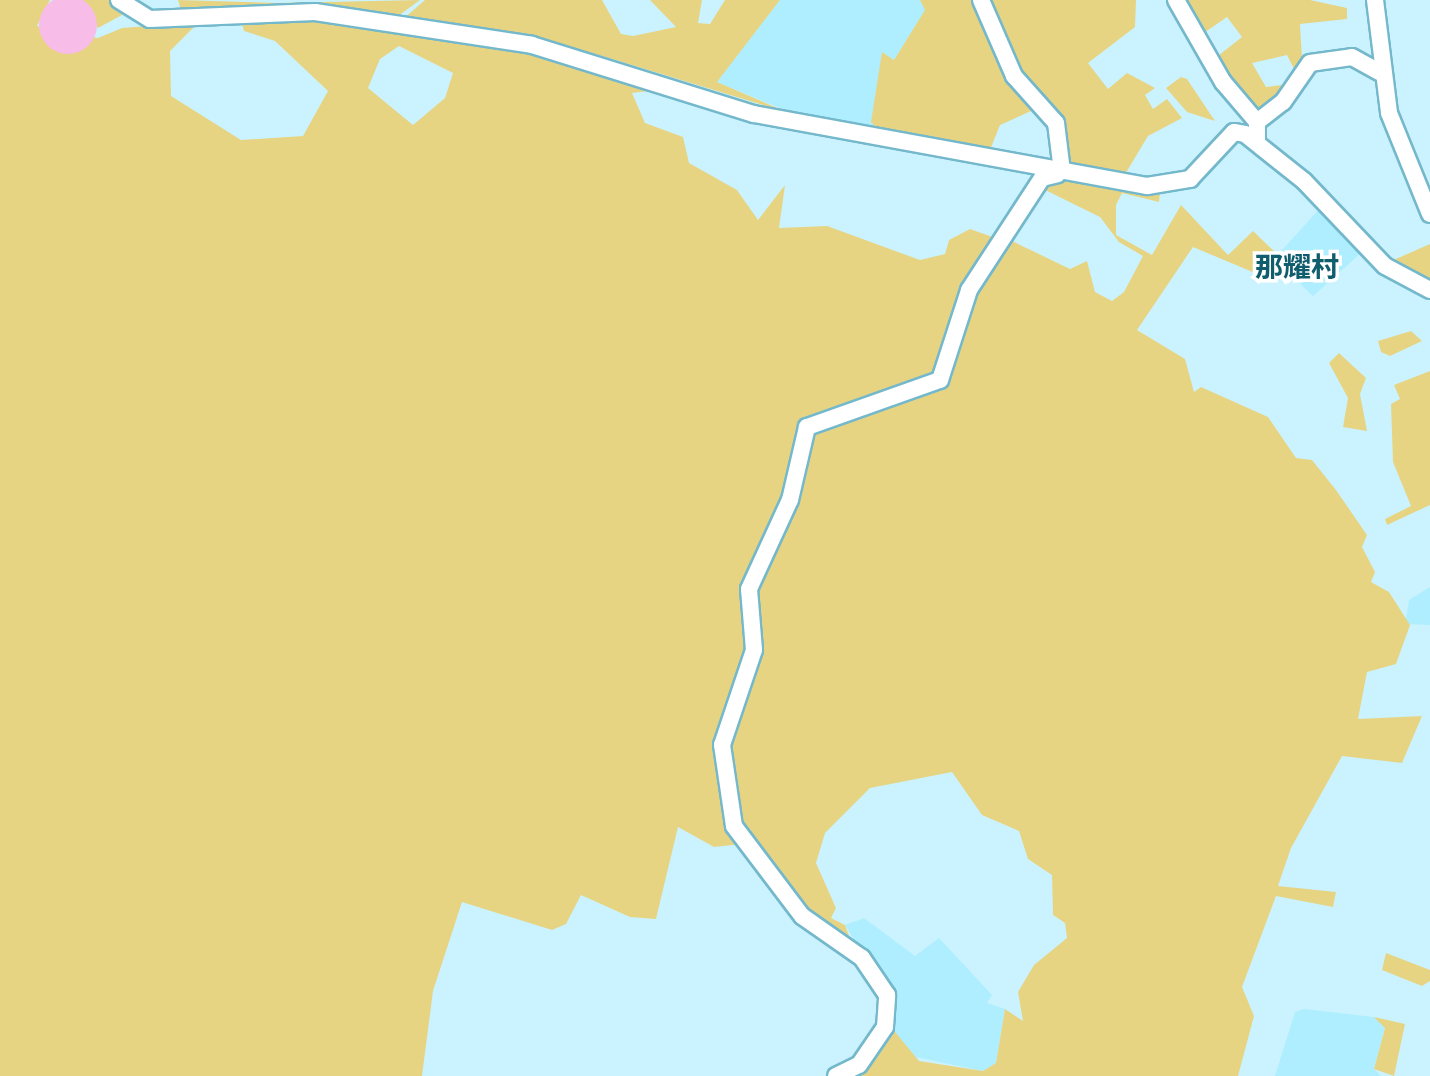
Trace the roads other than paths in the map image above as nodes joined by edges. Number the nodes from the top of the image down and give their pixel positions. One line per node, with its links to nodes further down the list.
1 (119, 0): 8 (street)
2 (981, 0): 8 (street)
3 (1176, 0): 6 (street)
4 (1375, 0): 5 (street)
5 (1379, 72): 6 (street); 10 (street)
6 (1257, 122): 7 (street)
7 (1257, 141): 9 (street); 11 (street)
8 (1062, 171): 9 (street)
9 (1147, 186): 12 (street)
10 (1430, 214)
11 (1430, 290)
12 (836, 1076)

